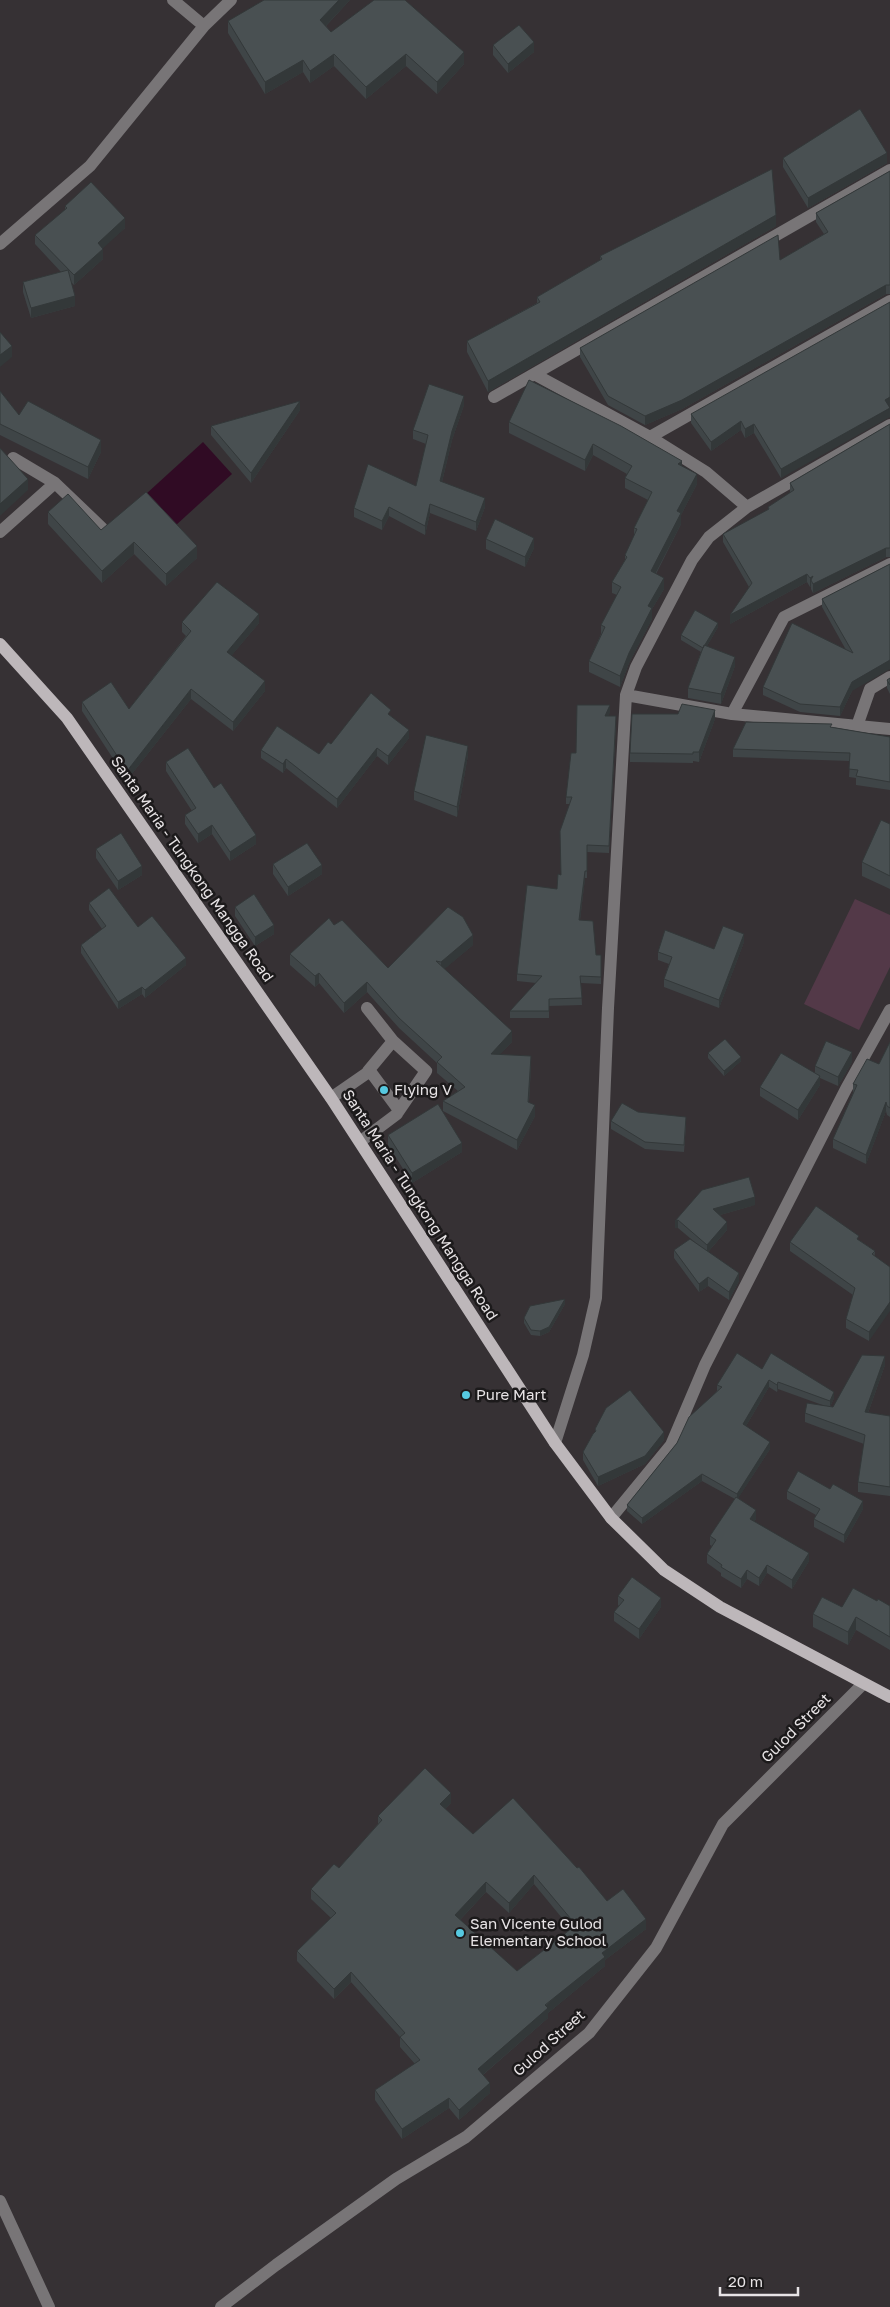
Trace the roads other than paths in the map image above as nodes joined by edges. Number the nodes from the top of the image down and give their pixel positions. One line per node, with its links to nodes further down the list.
1 (173, 0): 3 (street)
2 (230, 0): 3 (street)
3 (204, 26): 5 (street)
4 (890, 170): 7 (street)
5 (0, 244)
6 (890, 301): 10 (street)
7 (534, 374): 8 (street); 10 (street)
8 (494, 397)
9 (890, 424): 13 (street)
10 (650, 437): 13 (street)
11 (13, 458): 12 (street)
12 (55, 483): 14 (street); 15 (street)
13 (747, 507): 19 (street)
14 (102, 528)
15 (0, 532)
16 (890, 564): 20 (street)
17 (0, 644): 27 (main road, Santa Maria - Tungkong Mangga Road)
18 (890, 677): 21 (street)
19 (626, 695): 20 (street); 30 (street)
20 (732, 714): 21 (street)
21 (857, 726): 22 (street)
22 (890, 729)
23 (367, 1008): 25 (street)
24 (890, 1010): 31 (street)
25 (393, 1041): 26 (street); 28 (street)
26 (368, 1071): 27 (street); 28 (street)
27 (332, 1098): 29 (main road, Santa Maria - Tungkong Mangga Road)
28 (398, 1112): 29 (street)
29 (360, 1141): 30 (main road, Santa Maria - Tungkong Mangga Road)
30 (554, 1443): 31 (main road, Santa Maria - Tungkong Mangga Road)
31 (611, 1518): 32 (main road, Santa Maria - Tungkong Mangga Road)
32 (863, 1684): 33 (main road, Santa Maria - Tungkong Mangga Road); 36 (street, Gulod Street)
33 (890, 1697)
34 (0, 2201): 35 (street)
35 (49, 2307)
36 (221, 2307)

